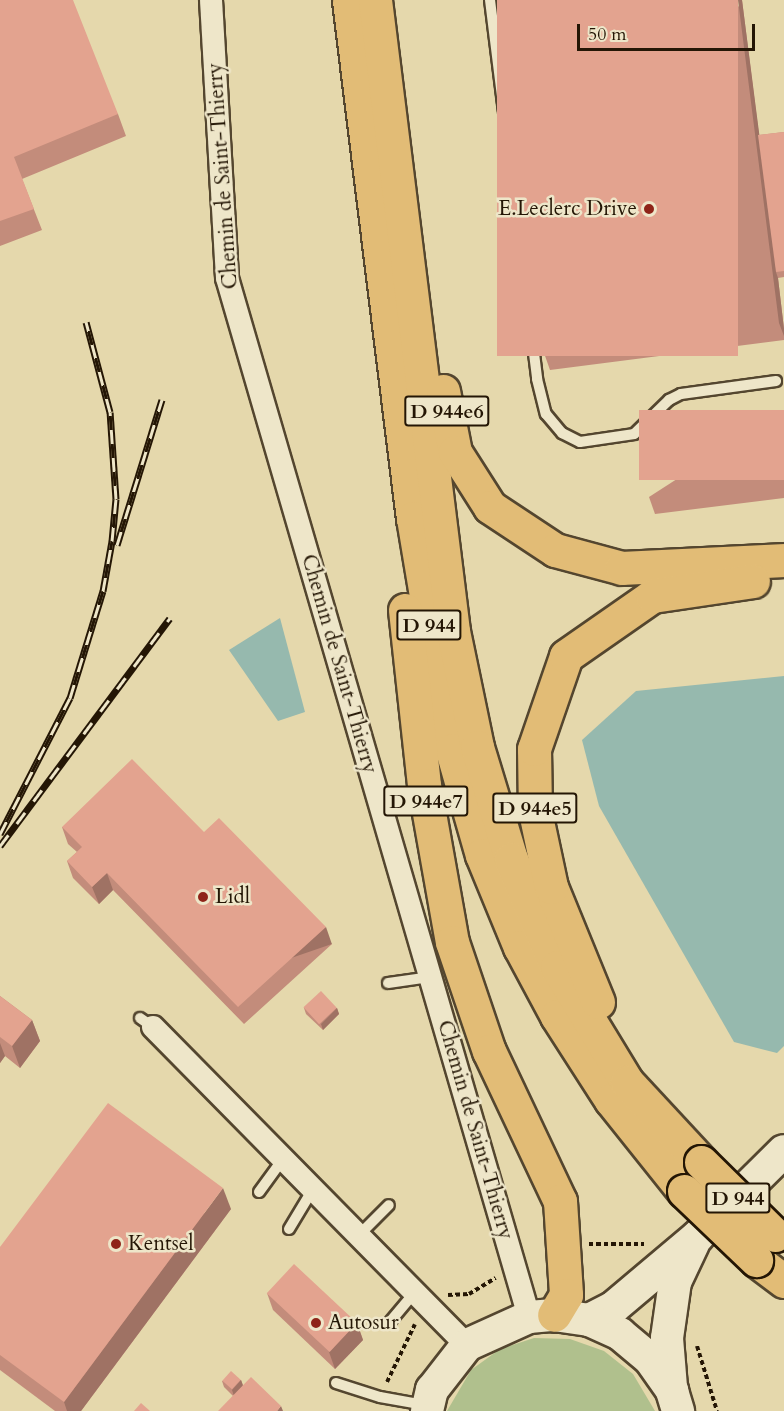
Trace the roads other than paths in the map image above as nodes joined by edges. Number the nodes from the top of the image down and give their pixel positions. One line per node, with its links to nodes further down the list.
1 (211, 0): 10 (street, Chemin de Saint-Thierry)
2 (349, 0): 6 (highway, D 944)
3 (375, 0): 15 (highway, D 944)
4 (386, 0): 8 (highway, D 944e6)
5 (490, 0): 7 (lane)
6 (382, 261): 22 (highway, D 944, bridge); 25 (highway, D 944e7)
7 (776, 381)
8 (775, 560)
9 (784, 579): 15 (highway, D 944e5)
10 (430, 977): 11 (lane); 25 (street, Chemin de Saint-Thierry)
11 (388, 983)
12 (147, 1023): 14 (street)
13 (784, 1151): 21 (street)
14 (283, 1159): 16 (street); 17 (lane)
15 (701, 1162): 22 (highway, D 944, bridge)
16 (313, 1189): 19 (lane); 20 (street)
17 (259, 1192)
18 (389, 1205): 20 (lane)
19 (289, 1229)
20 (359, 1235): 24 (street)
21 (697, 1237): 26 (street); 30 (street)
22 (772, 1245): 23 (highway, D 944)
23 (784, 1281)
24 (415, 1292): 27 (lane); 28 (street)
25 (541, 1316): 26 (street); 28 (street)
26 (589, 1320): 30 (street)
27 (389, 1323)
28 (467, 1345): 31 (street)
29 (336, 1383): 31 (lane)
30 (675, 1401)
31 (427, 1408)

